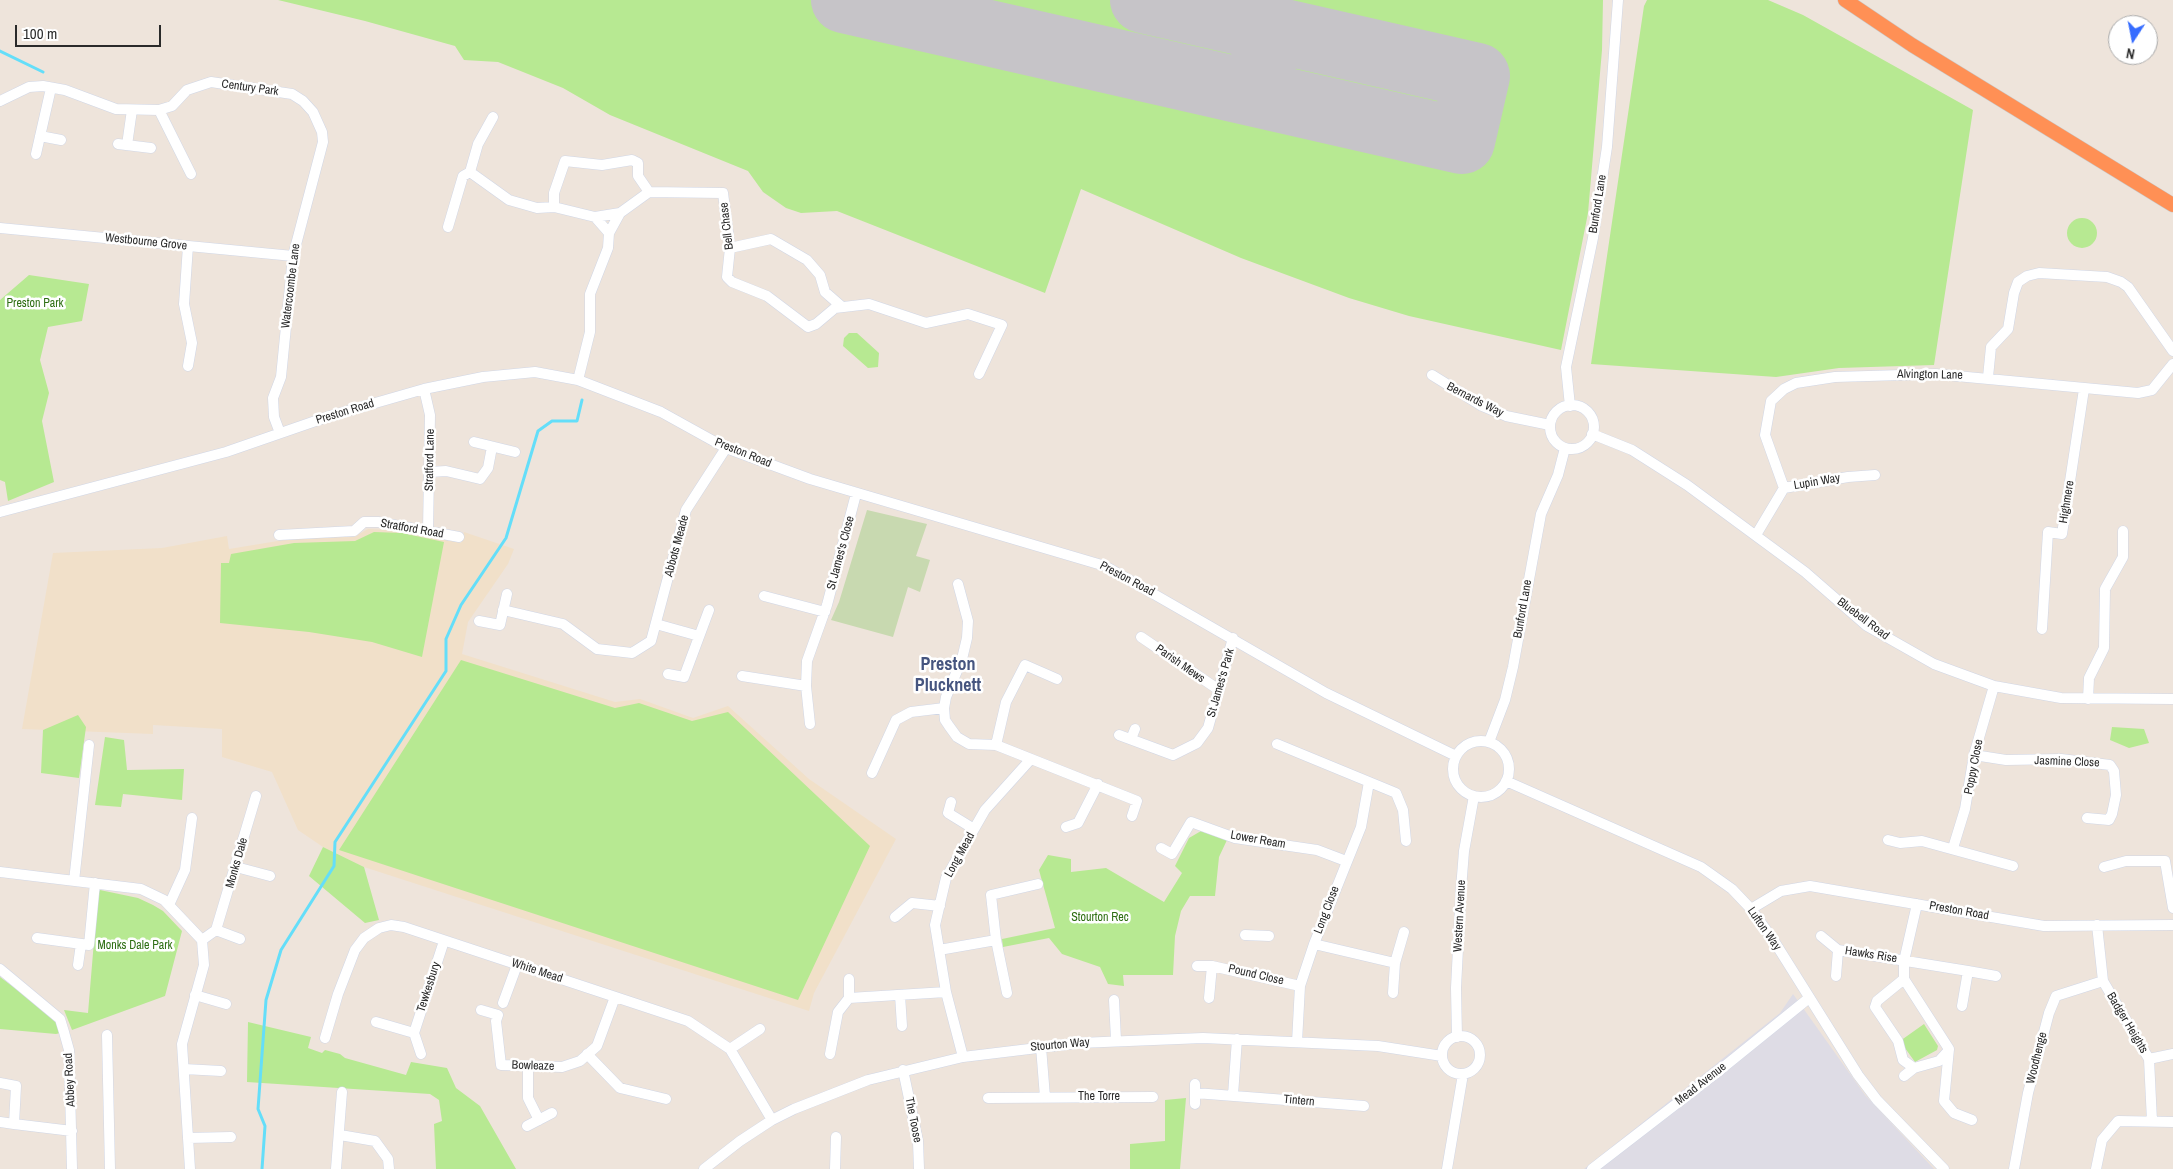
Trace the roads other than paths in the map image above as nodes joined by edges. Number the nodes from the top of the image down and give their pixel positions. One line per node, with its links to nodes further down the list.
1 (1618, 0): 36 (street, Bunford Lane)
2 (1845, 0): 16 (highway)
3 (52, 88): 4 (street); 5 (street); 9 (street)
4 (0, 101)
5 (132, 110): 6 (street); 11 (street)
6 (159, 110): 7 (street, Century Park); 14 (street)
7 (314, 112): 25 (street, Watercoombe Lane)
8 (494, 117): 13 (street)
9 (40, 136): 10 (street); 12 (street)
10 (61, 140)
11 (152, 148)
12 (36, 154)
13 (470, 172): 17 (street); 20 (street)
14 (191, 174)
15 (649, 192): 17 (street); 18 (street); 24 (street, Bell Chase)
16 (2173, 205)
17 (554, 207): 19 (street)
18 (620, 213): 19 (street); 22 (street)
19 (595, 217): 22 (street)
20 (448, 227)
21 (0, 228): 23 (street, Westbourne Grove)
22 (608, 233): 33 (street)
23 (188, 246): 25 (street, Westbourne Grove); 29 (street)
24 (730, 248): 26 (street); 26 (street, Bell Chase)
25 (292, 256): 38 (street, Watercoombe Lane)
26 (841, 306): 30 (street)
27 (2173, 351): 32 (street)
28 (2173, 364): 35 (street, Alvington Lane)
29 (188, 366)
30 (979, 374)
31 (1432, 375): 37 (street, Bernards Way)
32 (1988, 377): 35 (street, Alvington Lane); 47 (street, Alvington Lane)
33 (578, 380): 34 (street, Preston Road); 42 (street, Preston Road)
34 (424, 389): 38 (street, Preston Road); 45 (street, Stratford Lane)
35 (2084, 389): 63 (street, Highmere)
36 (1570, 406): 37 (street); 39 (street)
37 (1550, 425): 43 (street)
38 (280, 433): 49 (street, Preston Road)
39 (1592, 434): 43 (street); 53 (street, Bluebell Road)
40 (474, 442): 41 (street)
41 (492, 447): 44 (street); 45 (street)
42 (726, 448): 48 (street, Preston Road); 62 (street, Abbots Meade)
43 (1565, 448): 80 (street, Bunford Lane)
44 (514, 452)
45 (430, 472): 50 (street, Stratford Lane)
46 (1875, 475): 47 (street, Lupin Way)
47 (1784, 488): 53 (street, Lupin Way)
48 (856, 494): 60 (street, St James's Close); 66 (street, Preston Road)
49 (0, 512)
50 (428, 531): 52 (street, Stratford Road); 54 (street, Stratford Road)
51 (2123, 531): 73 (street)
52 (279, 535)
53 (1756, 535): 71 (street, Bluebell Road)
54 (459, 538)
55 (958, 584): 75 (street)
56 (507, 594): 58 (street)
57 (764, 596): 60 (street)
58 (504, 610): 61 (street); 62 (street, Abbots Meade)
59 (709, 610): 64 (street)
60 (825, 612): 70 (street, St James's Close)
61 (479, 621)
62 (656, 624): 64 (street)
63 (2042, 629)
64 (700, 636): 67 (street)
65 (1141, 637): 72 (street, Parish Mews)
66 (1233, 638): 72 (street, St James's Park); 85 (street, Preston Road)
67 (668, 674)
68 (742, 676): 70 (street)
69 (1057, 679): 83 (street)
70 (806, 686): 76 (street, St James's Close)
71 (1994, 686): 73 (street, Bluebell Road); 84 (street, Poppy Close)
72 (1218, 690): 79 (street, St James's Park)
73 (2088, 699): 74 (street, Bluebell Road)
74 (2173, 699)
75 (944, 708): 83 (street); 87 (street)
76 (810, 724)
77 (1134, 729): 79 (street)
78 (1120, 735): 79 (street, St James's Park)
79 (1131, 739)
80 (1489, 742): 85 (street); 88 (street)
81 (1277, 744): 89 (street)
82 (89, 745): 109 (street)
83 (996, 745): 86 (street)
84 (1974, 755): 96 (street, Jasmine Close); 102 (street, Poppy Close)
85 (1456, 756): 92 (street)
86 (1030, 760): 90 (street); 98 (street, Long Mead)
87 (872, 772)
88 (1506, 781): 92 (street); 116 (street, Lufton Way)
89 (1369, 782): 100 (street); 103 (street, Long Close)
90 (1098, 784): 94 (street); 97 (street)
91 (256, 796): 105 (street, Monks Dale)
92 (1474, 796): 167 (street, Western Avenue)
93 (951, 802): 98 (street)
94 (1132, 816)
95 (192, 818): 113 (street)
96 (2087, 818)
97 (1066, 827)
98 (974, 829): 114 (street, Long Mead)
99 (1888, 840): 102 (street)
100 (1406, 841)
101 (1160, 848): 103 (street, Lower Ream)
102 (1953, 848): 104 (street)
103 (1346, 861): 131 (street, Long Close)
104 (2012, 866)
105 (236, 867): 108 (street); 120 (street, Monks Dale)
106 (2104, 867): 115 (street)
107 (0, 872): 109 (street)
108 (270, 876)
109 (74, 881): 110 (street)
110 (95, 883): 113 (street); 130 (street)
111 (1038, 884): 128 (street)
112 (1916, 904): 116 (street, Preston Road); 118 (street, Preston Road); 134 (street, Hawks Rise)
113 (169, 906): 127 (street)
114 (940, 906): 117 (street); 132 (street, Long Mead)
115 (2173, 908)
116 (1751, 909): 156 (street, Lufton Way)
117 (895, 917)
118 (2096, 925): 119 (street, Preston Road); 146 (street, Badger Heights)
119 (2173, 925)
120 (216, 930): 126 (street); 127 (street)
121 (1404, 932): 135 (street)
122 (1245, 935): 123 (street)
123 (1269, 936)
124 (1821, 936): 133 (street, Hawks Rise)
125 (37, 938): 130 (street)
126 (240, 939)
127 (202, 940): 152 (street)
128 (996, 940): 132 (street); 149 (street)
129 (444, 941): 137 (street, White Mead); 165 (street, Tewkesbury); 168 (street, White Mead)
130 (81, 944): 136 (street)
131 (1314, 944): 135 (street); 147 (street, Long Close)
132 (939, 950): 148 (street, Long Mead)
133 (1838, 950): 134 (street, Hawks Rise); 142 (street, Hawks Rise)
134 (1904, 961): 141 (street, Hawks Rise); 145 (street, Hawks Rise)
135 (1395, 963): 150 (street)
136 (78, 965)
137 (517, 965): 153 (street, White Mead); 161 (street)
138 (1197, 966): 139 (street, Pound Close)
139 (1212, 966): 147 (street, Pound Close); 155 (street, Pound Close)
140 (0, 969): 207 (street, Abbey Road)
141 (1968, 971): 143 (street, Hawks Rise); 159 (street)
142 (1836, 976)
143 (1996, 976)
144 (848, 979): 154 (street)
145 (1904, 980): 174 (street, Hawks Rise); 184 (street)
146 (2103, 981): 181 (street, Badger Heights); 223 (street, Woodhenge)
147 (1300, 986): 171 (street, Long Close)
148 (946, 992): 151 (street); 180 (street, Long Mead)
149 (1007, 993)
150 (1394, 993)
151 (900, 995): 154 (street); 163 (street)
152 (196, 996): 158 (street); 183 (street)
153 (615, 997): 173 (street, White Mead); 176 (street, Bowleaze)
154 (849, 998): 177 (street)
155 (1209, 998)
156 (1809, 998): 221 (street, Mead Avenue); 222 (street, Lufton Way)
157 (1114, 1000): 170 (street)
158 (226, 1004)
159 (1962, 1006)
160 (481, 1010): 161 (street)
161 (501, 1010): 182 (street, Bowleaze)
162 (376, 1022): 165 (street)
163 (902, 1026)
164 (760, 1029): 173 (street)
165 (414, 1033): 175 (street)
166 (108, 1035): 213 (street)
167 (1457, 1036): 179 (street); 187 (street)
168 (325, 1038)
169 (1237, 1039): 170 (street, Stourton Way); 171 (street, Stourton Way); 192 (street)
170 (1116, 1040): 172 (street, Stourton Way)
171 (1297, 1042): 179 (street, Stourton Way)
172 (1042, 1047): 180 (street, Stourton Way); 193 (street)
173 (730, 1049): 200 (street, White Mead)
174 (1949, 1049): 184 (street); 201 (street)
175 (421, 1054)
176 (588, 1054): 182 (street, Bowleaze); 196 (street)
177 (830, 1054)
178 (2173, 1054): 181 (street)
179 (1442, 1056): 187 (street)
180 (963, 1057): 185 (street, Stourton Way)
181 (2149, 1060): 202 (street, Badger Heights)
182 (528, 1067): 199 (street)
183 (184, 1068): 186 (street); 211 (street)
184 (1914, 1068): 188 (street)
185 (903, 1070): 200 (street, Stourton Way); 219 (street, The Toose)
186 (222, 1071)
187 (1463, 1074): 220 (street)
188 (1904, 1076)
189 (0, 1083): 205 (street)
190 (342, 1092): 208 (street)
191 (1195, 1094): 192 (street, Tintern)
192 (1233, 1095): 197 (street, Tintern)
193 (1045, 1097): 194 (street, The Torre); 195 (street, The Torre)
194 (988, 1098)
195 (1152, 1098)
196 (666, 1099)
197 (1364, 1106)
198 (552, 1113): 199 (street)
199 (539, 1120): 206 (street)
200 (772, 1120): 217 (street, Stourton Way)
201 (1972, 1120)
202 (2152, 1121): 204 (street); 224 (street)
203 (0, 1122): 205 (street)
204 (2173, 1122)
205 (14, 1124): 207 (street)
206 (526, 1126)
207 (72, 1130): 212 (street, Abbey Road)
208 (340, 1135): 215 (street); 216 (street)
209 (231, 1137): 211 (street)
210 (836, 1137): 218 (street)
211 (188, 1138): 214 (street)
212 (72, 1169)
213 (110, 1169)
214 (190, 1169)
215 (336, 1169)
216 (389, 1169)
217 (704, 1169)
218 (834, 1169)
219 (919, 1169)
220 (1447, 1169)
221 (1592, 1169)
222 (1944, 1169)
223 (2014, 1169)
224 (2096, 1169)

